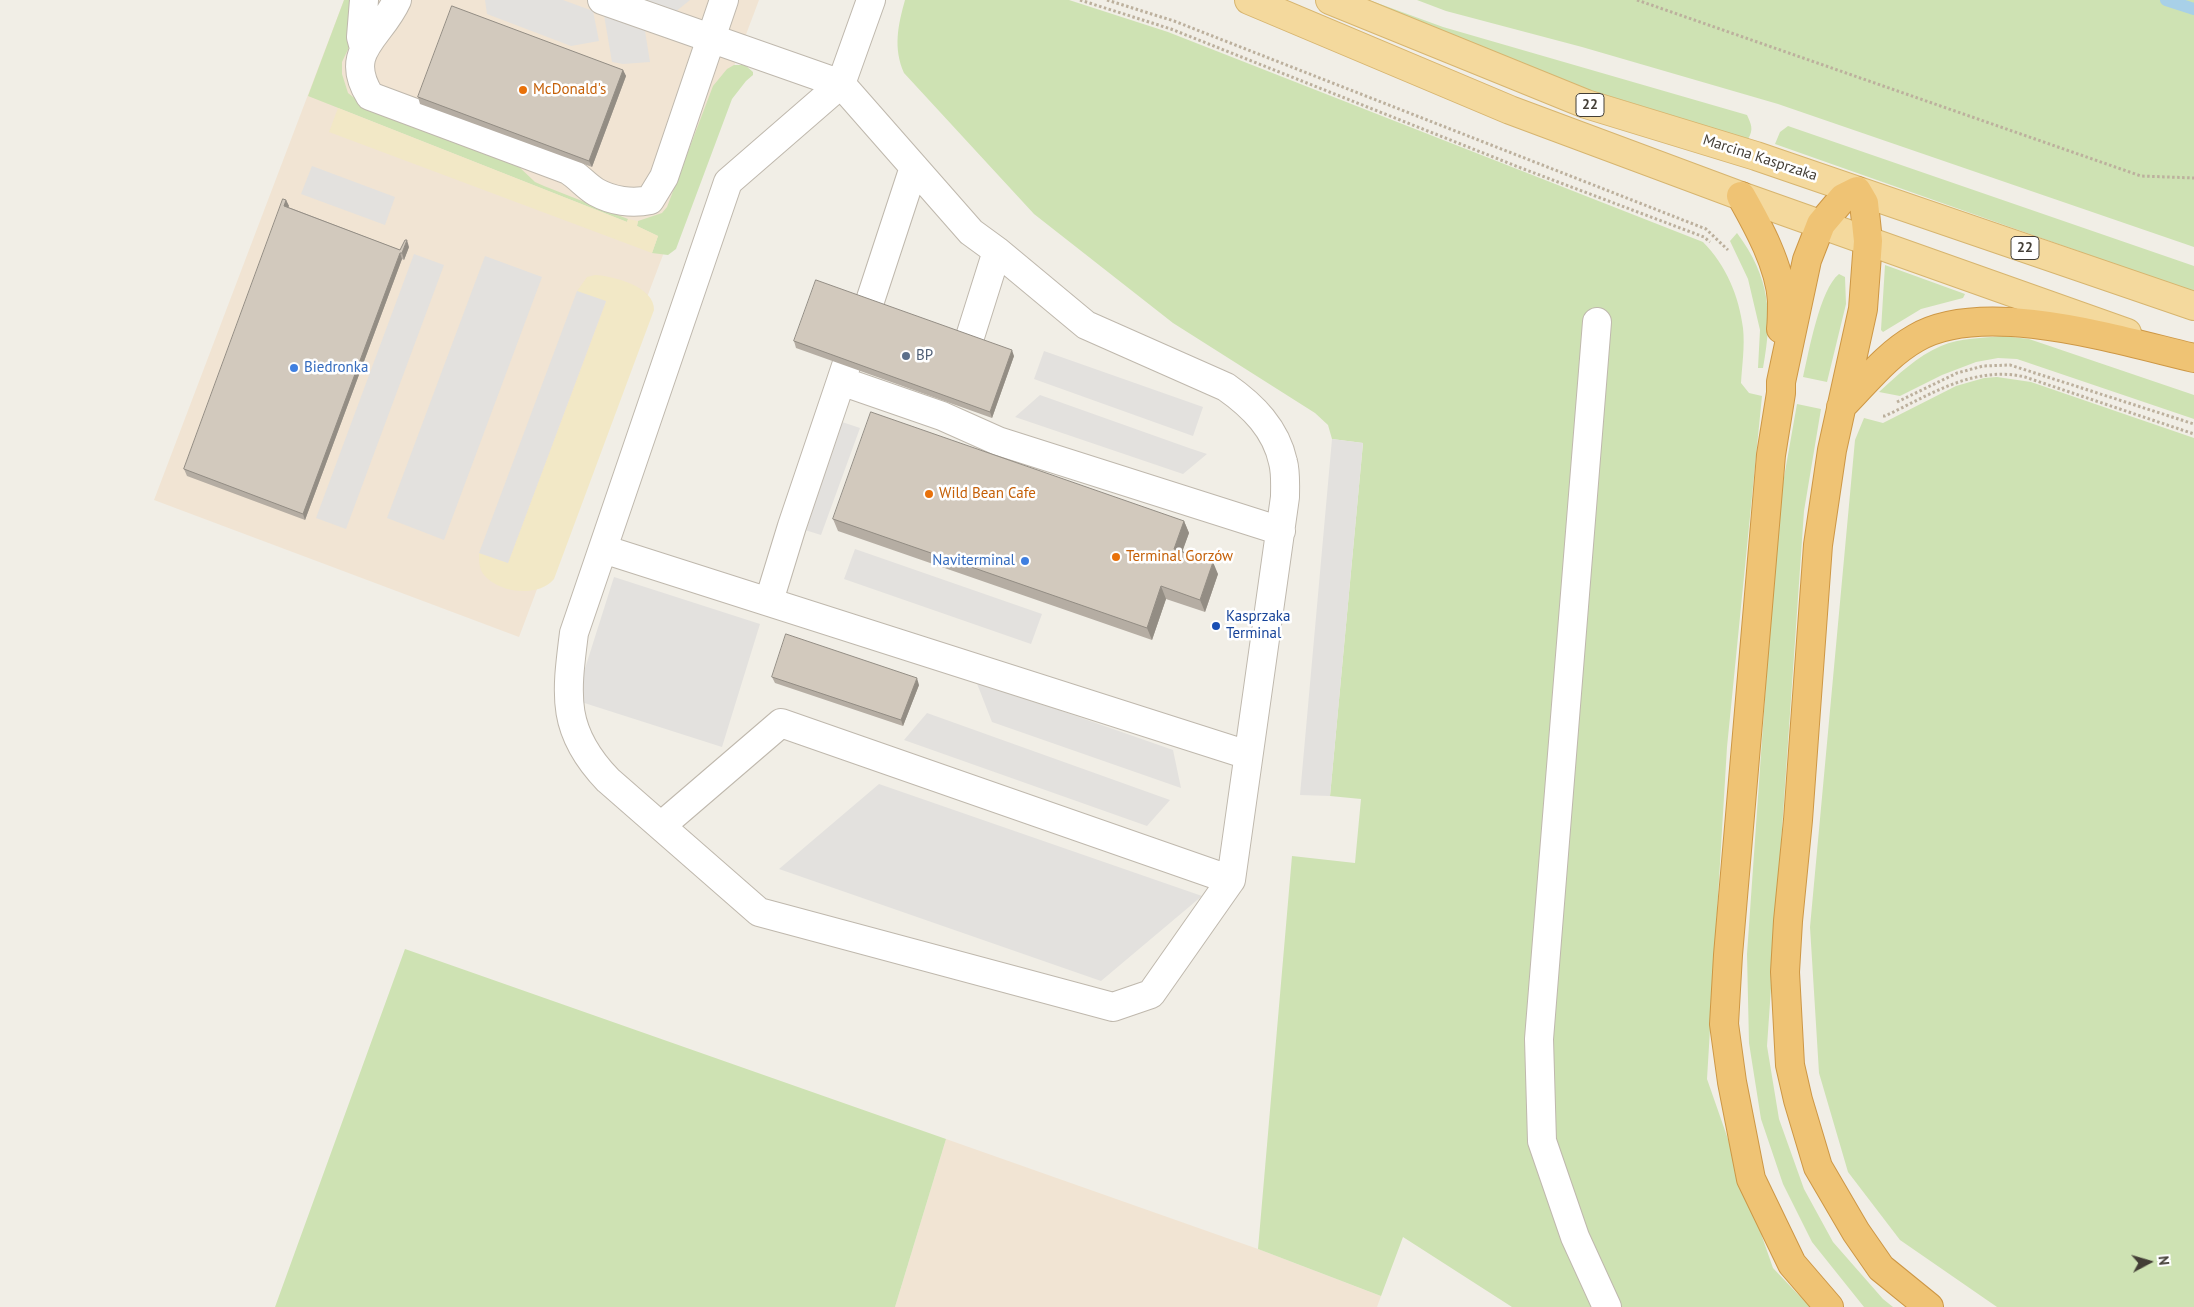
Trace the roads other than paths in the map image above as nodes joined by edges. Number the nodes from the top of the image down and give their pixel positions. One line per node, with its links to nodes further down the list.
1 (364, 0): 9 (lane)
2 (397, 0): 9 (lane)
3 (602, 0): 8 (lane)
4 (724, 0): 8 (lane)
5 (871, 0): 10 (lane)
6 (1249, 0): 13 (main road, 22)
7 (1330, 0): 12 (main road, Marcina Kasprzaka / 22)
8 (711, 38): 9 (lane); 10 (lane)
9 (364, 48)
10 (841, 84): 11 (lane); 25 (lane)
11 (914, 167): 16 (lane); 17 (lane)
12 (1857, 190): 14 (highway); 15 (highway); 18 (main road, Marcina Kasprzaka / 22)
13 (1741, 196): 14 (main road, 22); 22 (highway)
14 (1821, 224): 15 (main road, 22); 22 (highway)
15 (1868, 241): 21 (main road, 22); 23 (highway)
16 (997, 251): 20 (lane); 24 (lane)
17 (869, 304)
18 (2194, 306)
19 (1596, 322): 30 (lane)
20 (969, 340)
21 (2194, 357): 23 (highway)
22 (1781, 382): 31 (highway)
23 (1846, 402): 32 (highway)
24 (1281, 531): 26 (lane); 27 (lane)
25 (603, 549): 26 (lane); 28 (lane)
26 (769, 601): 27 (lane)
27 (1248, 755): 29 (lane)
28 (661, 826): 29 (lane); 29 (lane)
29 (1231, 880)
30 (1607, 1307)
31 (1829, 1307)
32 (1929, 1307)

